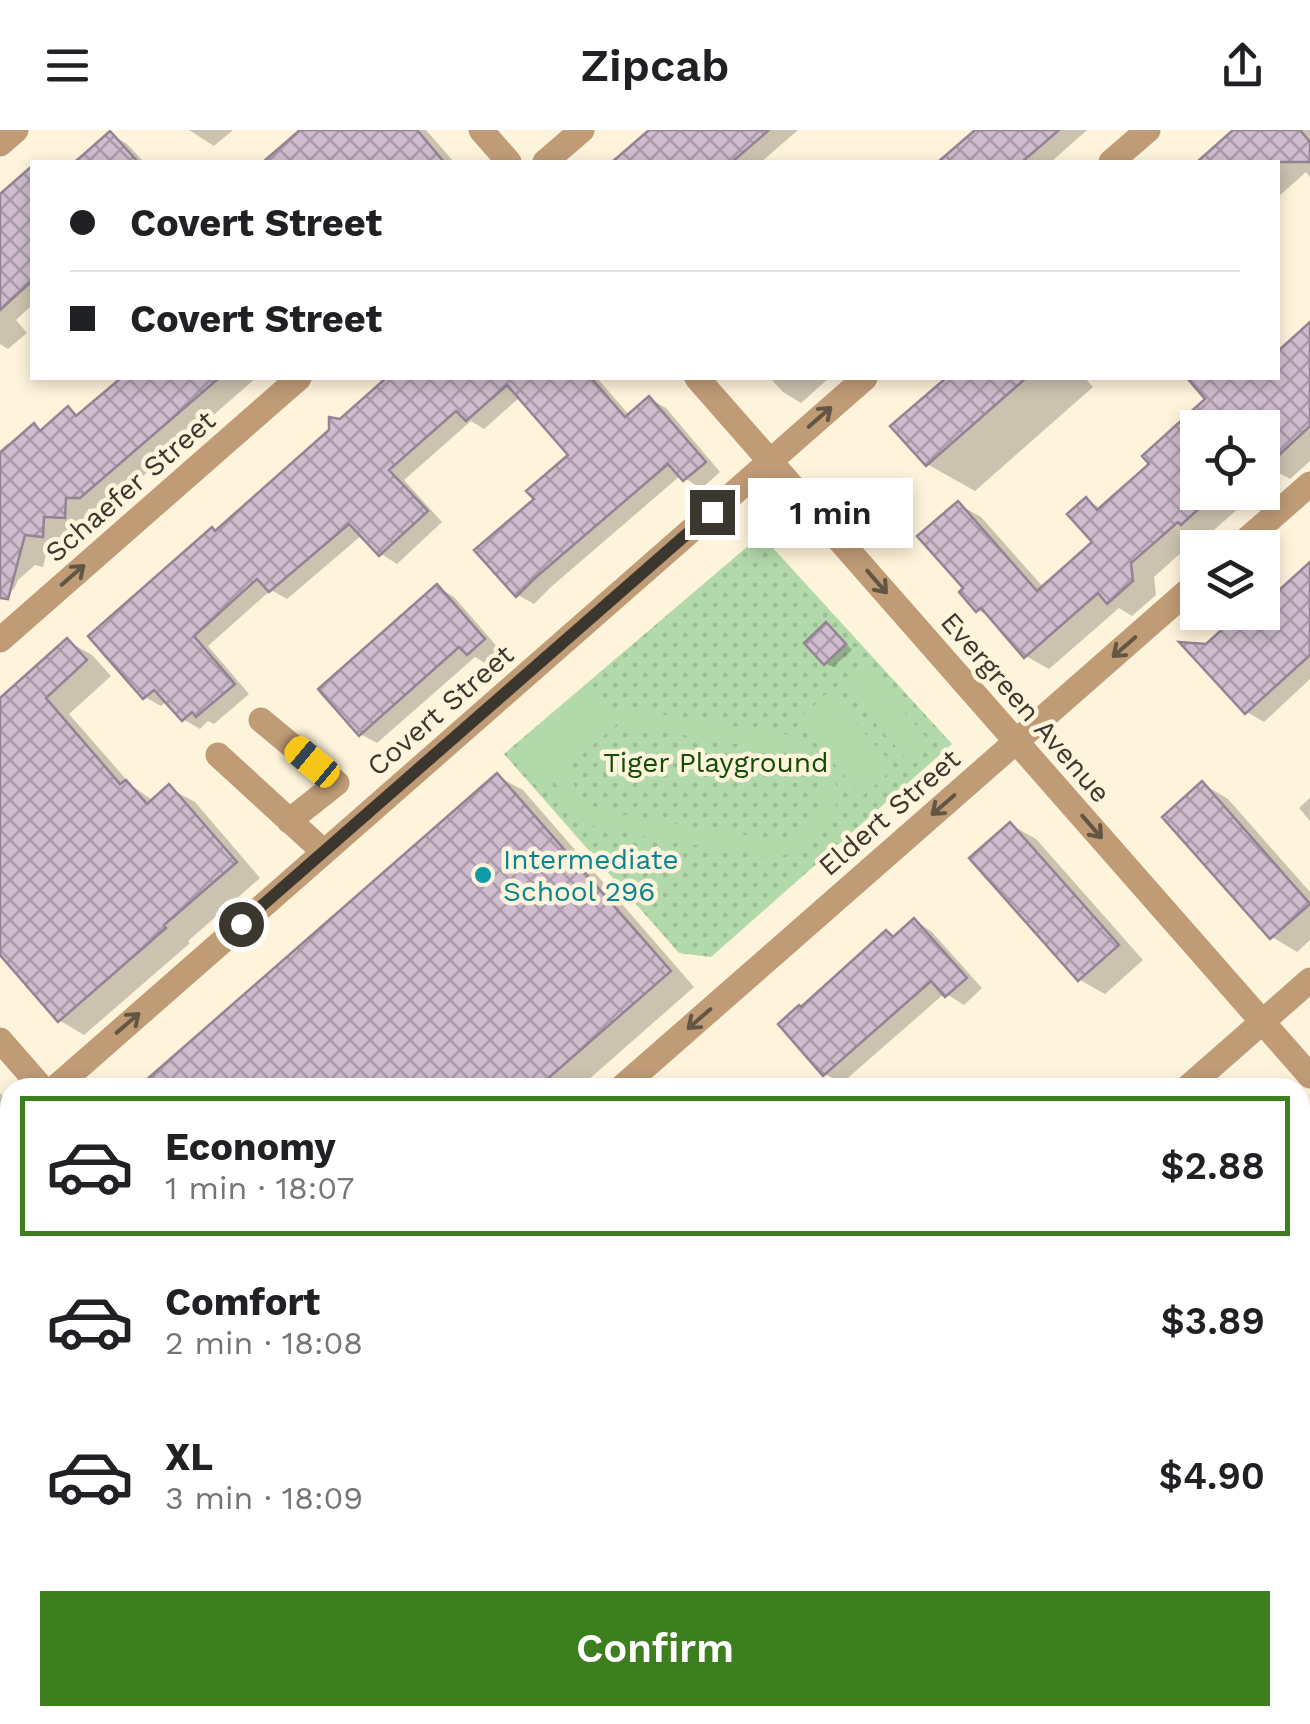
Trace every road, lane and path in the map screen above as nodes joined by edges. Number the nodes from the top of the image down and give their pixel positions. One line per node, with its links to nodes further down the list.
1 (16, 130): 5 (street)
2 (480, 130): 6 (street)
3 (582, 130): 7 (street)
4 (1148, 130): 8 (street)
5 (0, 144)
6 (507, 160)
7 (546, 160)
8 (1113, 160)
9 (297, 380): 16 (street, Schaefer Street, one-way to 9)
10 (699, 380): 12 (street, Evergreen Avenue)
11 (863, 380): 12 (street, Covert Street, one-way to 11)
12 (770, 461): 18 (street, Evergreen Avenue, one-way to 18); 21 (street, Covert Street)
13 (1310, 484): 14 (street)
14 (1258, 530)
15 (1180, 598): 18 (street, Eldert Street, one-way to 18)
16 (0, 640)
17 (261, 720): 20 (street)
18 (1016, 741): 23 (street, Evergreen Avenue, one-way to 23); 28 (street, Eldert Street, one-way to 28)
19 (218, 756): 20 (street)
20 (289, 821): 21 (street)
21 (324, 852): 27 (street, Covert Street, one-way to 21)
22 (1310, 980): 23 (street)
23 (1262, 1022): 25 (street, Evergreen Avenue); 29 (street)
24 (0, 1040): 26 (street)
25 (1310, 1076)
26 (33, 1078)
27 (66, 1078)
28 (632, 1078)
29 (1198, 1078)

